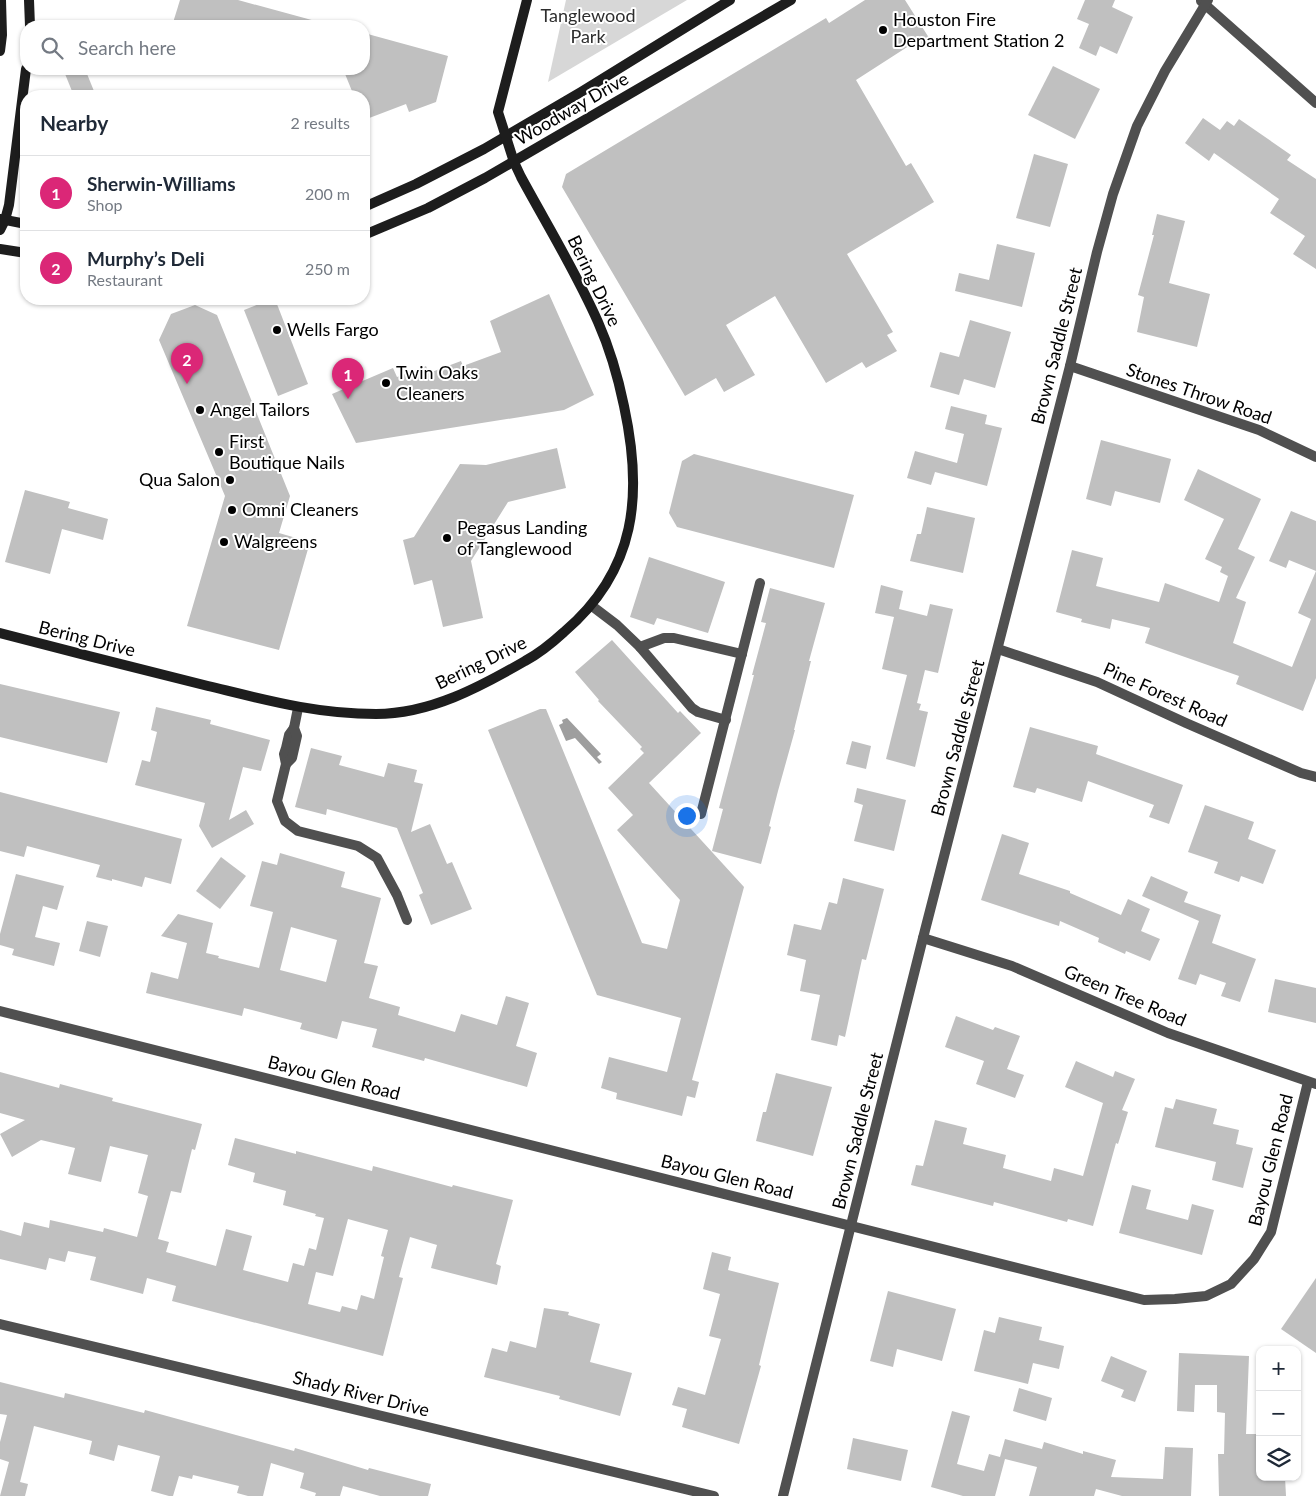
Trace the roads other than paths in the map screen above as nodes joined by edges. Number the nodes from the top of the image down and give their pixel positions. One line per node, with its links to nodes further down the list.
1 (1, 0): 8 (street)
2 (29, 0): 7 (street)
3 (527, 0): 13 (street, Bering Drive)
4 (730, 0): 13 (street, Woodway Drive)
5 (791, 0): 14 (street, Woodway Drive)
6 (1204, 1): 11 (street); 22 (street, Brown Saddle Street)
7 (30, 20)
8 (0, 51)
9 (25, 75): 10 (street)
10 (23, 90)
11 (1316, 103)
12 (20, 117): 16 (street)
13 (506, 136): 14 (street, Bering Drive); 15 (street, Woodway Drive)
14 (514, 162): 19 (street, Woodway Drive); 25 (street, Bering Drive)
15 (370, 203)
16 (3, 220): 17 (street); 18 (street)
17 (20, 223)
18 (0, 230)
19 (370, 232)
20 (0, 249): 21 (street)
21 (20, 253)
22 (1070, 366): 23 (street, Stones Throw Road); 28 (street, Brown Saddle Street)
23 (1316, 456)
24 (760, 583): 29 (street)
25 (592, 606): 27 (street); 30 (street, Bering Drive)
26 (0, 634): 30 (street, Bering Drive)
27 (640, 647): 29 (street); 31 (street)
28 (998, 649): 32 (street, Pine Forest Road); 35 (street, Brown Saddle Street)
29 (742, 654): 31 (street)
30 (298, 708): 34 (street)
31 (726, 720): 33 (street)
32 (1316, 777)
33 (701, 814)
34 (407, 920)
35 (923, 938): 37 (street, Green Tree Road); 38 (street, Brown Saddle Street)
36 (0, 1011): 38 (street, Bayou Glen Road)
37 (1312, 1083): 38 (street, Bayou Glen Road)
38 (852, 1225): 41 (street, Brown Saddle Street)
39 (0, 1324): 40 (street, Shady River Drive)
40 (714, 1496)
41 (784, 1496)

